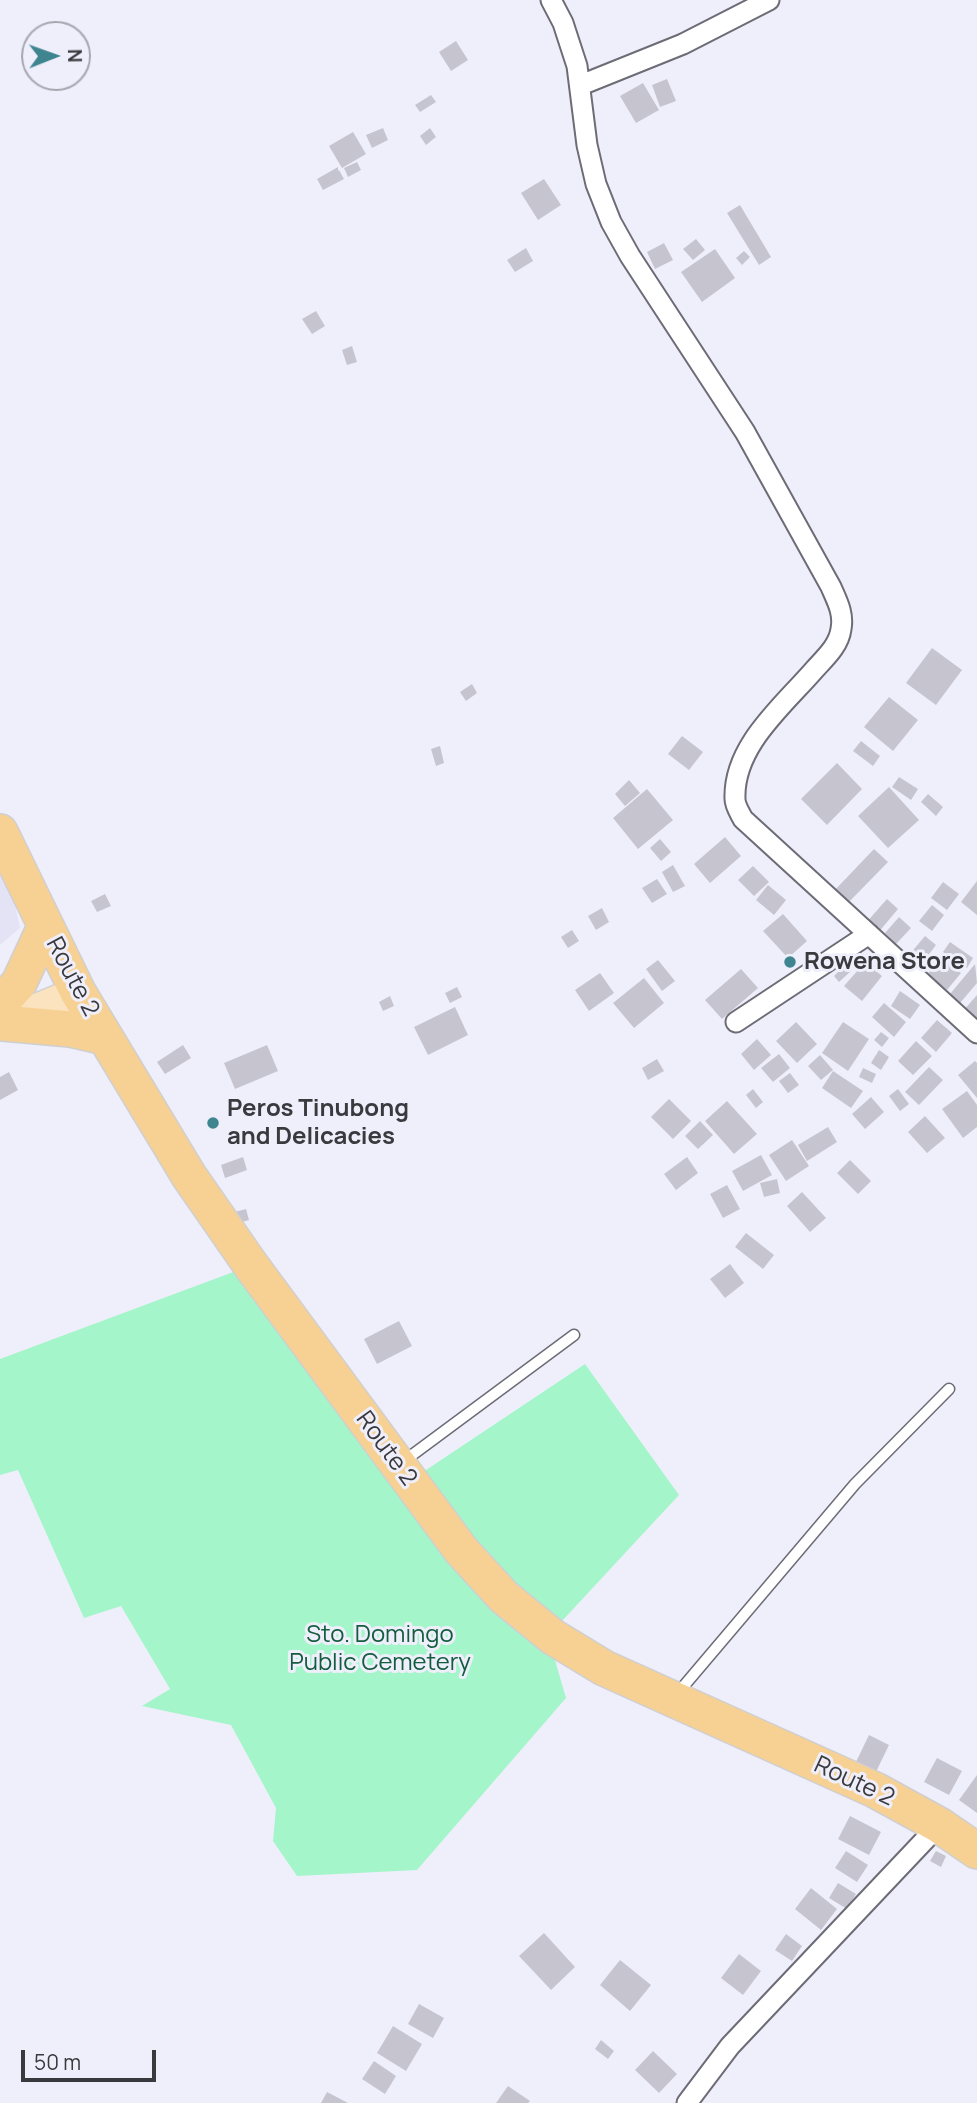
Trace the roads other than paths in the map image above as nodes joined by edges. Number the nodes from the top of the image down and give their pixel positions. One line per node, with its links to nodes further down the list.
1 (551, 0): 3 (street)
2 (769, 0): 3 (street)
3 (580, 85): 6 (street)
4 (0, 832): 5 (highway, Route 2)
5 (45, 926): 7 (highway, Route 2); 8 (highway)
6 (869, 934): 9 (street); 10 (street)
7 (75, 986): 8 (main road); 11 (highway, Route 2)
8 (1, 1015): 11 (highway)
9 (736, 1022)
10 (977, 1033)
11 (105, 1037): 14 (highway, Route 2)
12 (573, 1335): 14 (lane)
13 (949, 1389): 15 (lane)
14 (398, 1465): 15 (highway, Route 2)
15 (672, 1700): 16 (highway, Route 2)
16 (939, 1825): 17 (highway, Route 2); 18 (street)
17 (977, 1850)
18 (688, 2103)

